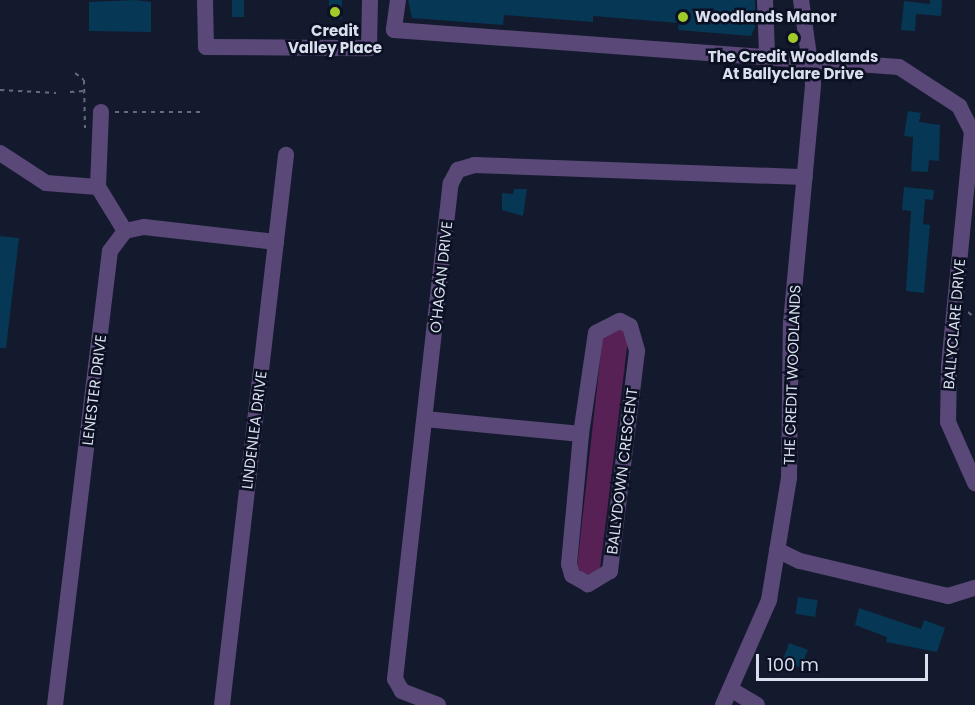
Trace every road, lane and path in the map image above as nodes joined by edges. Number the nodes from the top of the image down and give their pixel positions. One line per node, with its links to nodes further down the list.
1 (205, 0): 2 (street)
2 (370, 0)
3 (398, 0): 6 (street, BALLYCLARE DRIVE)
4 (765, 0): 6 (street)
5 (801, 0): 7 (street, THE CREDIT WOODLANDS)
6 (767, 56): 7 (street, BALLYCLARE DRIVE)
7 (812, 59): 18 (street, THE CREDIT WOODLANDS); 24 (street, BALLYCLARE DRIVE)
8 (75, 73): 10 (path)
9 (0, 90): 12 (path)
10 (84, 91): 11 (path); 13 (path)
11 (70, 92)
12 (56, 93)
13 (93, 112): 14 (path); 15 (path); 19 (street)
14 (203, 112)
15 (85, 136)
16 (0, 153): 19 (street)
17 (286, 155): 21 (street, LINDENLEA DRIVE)
18 (805, 177): 22 (street, O'HAGAN DRIVE); 25 (street, THE CREDIT WOODLANDS)
19 (98, 187): 20 (street)
20 (125, 231): 21 (street); 28 (street, LENESTER DRIVE)
21 (276, 242): 29 (street, LINDENLEA DRIVE)
22 (425, 418): 23 (street); 30 (street, O'HAGAN DRIVE)
23 (581, 434): 23 (street, BALLYDOWN CRESCENT)
24 (975, 483)
25 (777, 550): 26 (street); 27 (street, THE CREDIT WOODLANDS)
26 (975, 588)
27 (732, 690): 31 (street, THE CREDIT WOODLANDS); 32 (street)
28 (55, 705)
29 (222, 705)
30 (438, 705)
31 (723, 705)
32 (757, 705)

